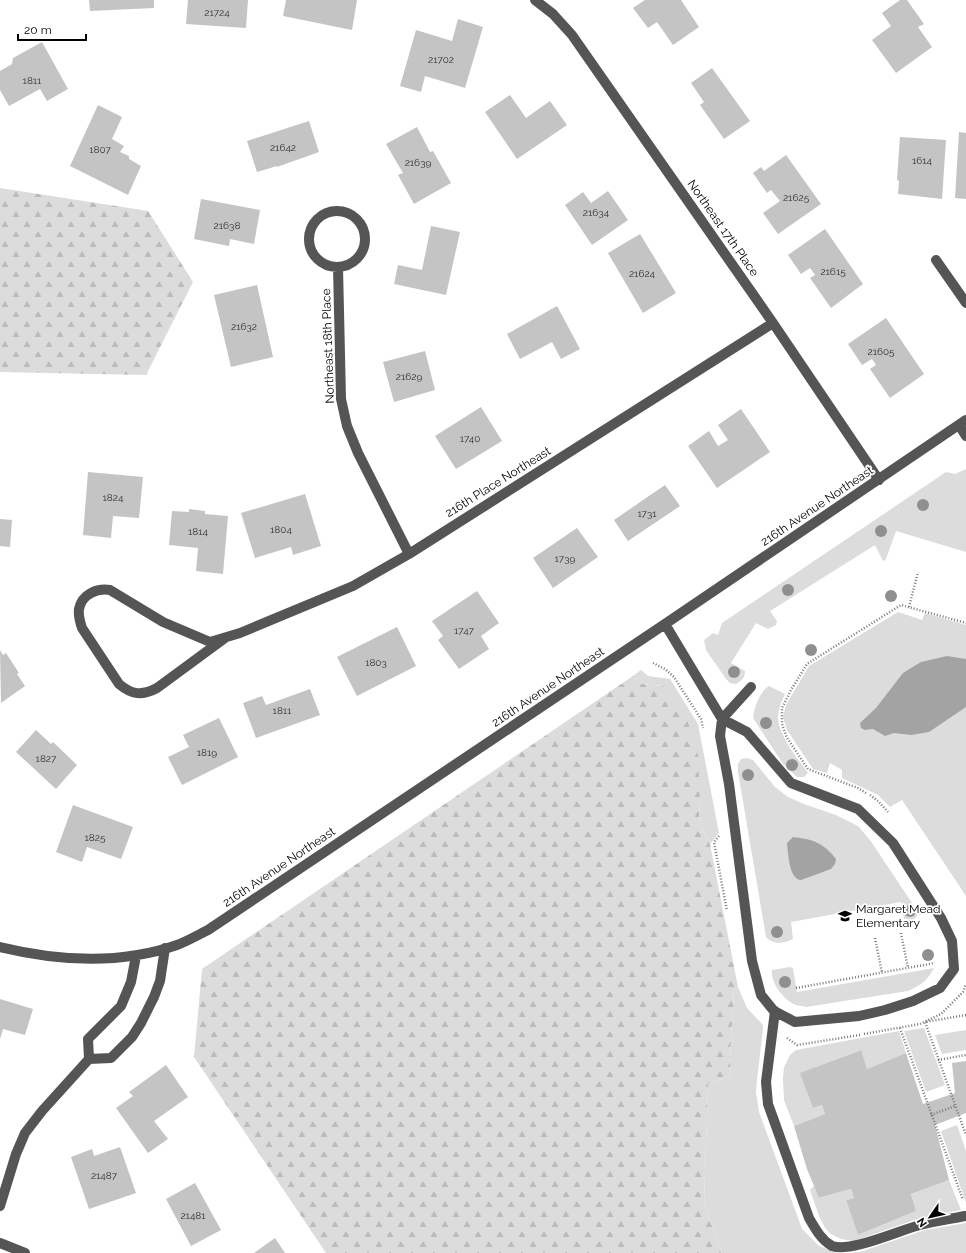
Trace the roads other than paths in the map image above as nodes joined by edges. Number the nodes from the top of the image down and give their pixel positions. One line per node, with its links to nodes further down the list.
1 (535, 0): 5 (street, Northeast 17th Place)
2 (936, 260): 4 (street)
3 (338, 267): 3 (street); 9 (street, Northeast 18th Place)
4 (966, 303)
5 (773, 323): 8 (street, Northeast 17th Place); 9 (street, 216th Place Northeast)
6 (963, 423): 7 (street); 8 (street, 216th Avenue Northeast)
7 (966, 436)
8 (879, 480): 10 (street, 216th Avenue Northeast)
9 (409, 554): 11 (street, 216th Place Northeast)
10 (665, 624): 13 (street); 15 (street, 216th Avenue Northeast)
11 (225, 638): 11 (street, 216th Place Northeast)
12 (751, 686): 13 (street)
13 (722, 719): 17 (street); 17 (street)
14 (0, 947): 16 (street, 216th Avenue Northeast)
15 (165, 948): 16 (street, 216th Avenue Northeast); 18 (street)
16 (136, 956): 18 (street)
17 (775, 1011): 20 (street)
18 (89, 1058): 19 (street)
19 (0, 1206)
20 (965, 1216)
21 (0, 1243): 22 (street)
22 (25, 1253)

